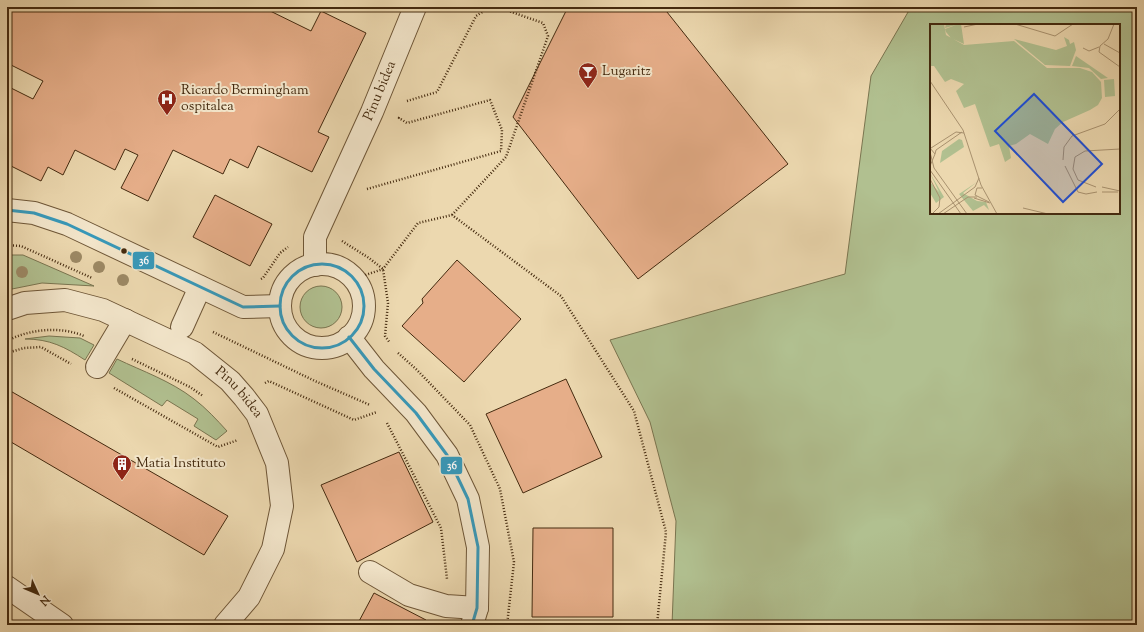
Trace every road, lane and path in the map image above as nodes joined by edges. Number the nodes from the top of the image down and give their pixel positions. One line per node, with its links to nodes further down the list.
1 (414, 7): 11 (street, Pinu bidea)
2 (490, 7): 4 (path)
3 (497, 7): 8 (path)
4 (404, 106)
5 (402, 112): 6 (path)
6 (366, 190)
7 (7, 210): 13 (street)
8 (452, 215): 12 (path); 36 (path)
9 (340, 235): 10 (path)
10 (342, 241)
11 (315, 264): 12 (street); 14 (street)
12 (354, 279): 18 (street)
13 (200, 287): 14 (street); 17 (street)
14 (280, 306): 18 (street)
15 (7, 310): 16 (street, Pinu bidea)
16 (125, 320): 20 (street); 35 (street, Pinu bidea)
17 (182, 327)
18 (349, 337): 33 (street)
19 (7, 341): 20 (path)
20 (108, 347): 23 (street); 26 (path)
21 (7, 353): 22 (path)
22 (75, 366)
23 (97, 367)
24 (109, 385): 29 (path)
25 (260, 386): 27 (path)
26 (205, 397)
27 (382, 410)
28 (387, 422): 32 (path)
29 (243, 439)
30 (370, 572): 32 (street)
31 (7, 587): 34 (street)
32 (446, 606): 33 (street)
33 (475, 616)
34 (62, 625)
35 (225, 625)
36 (657, 625)

